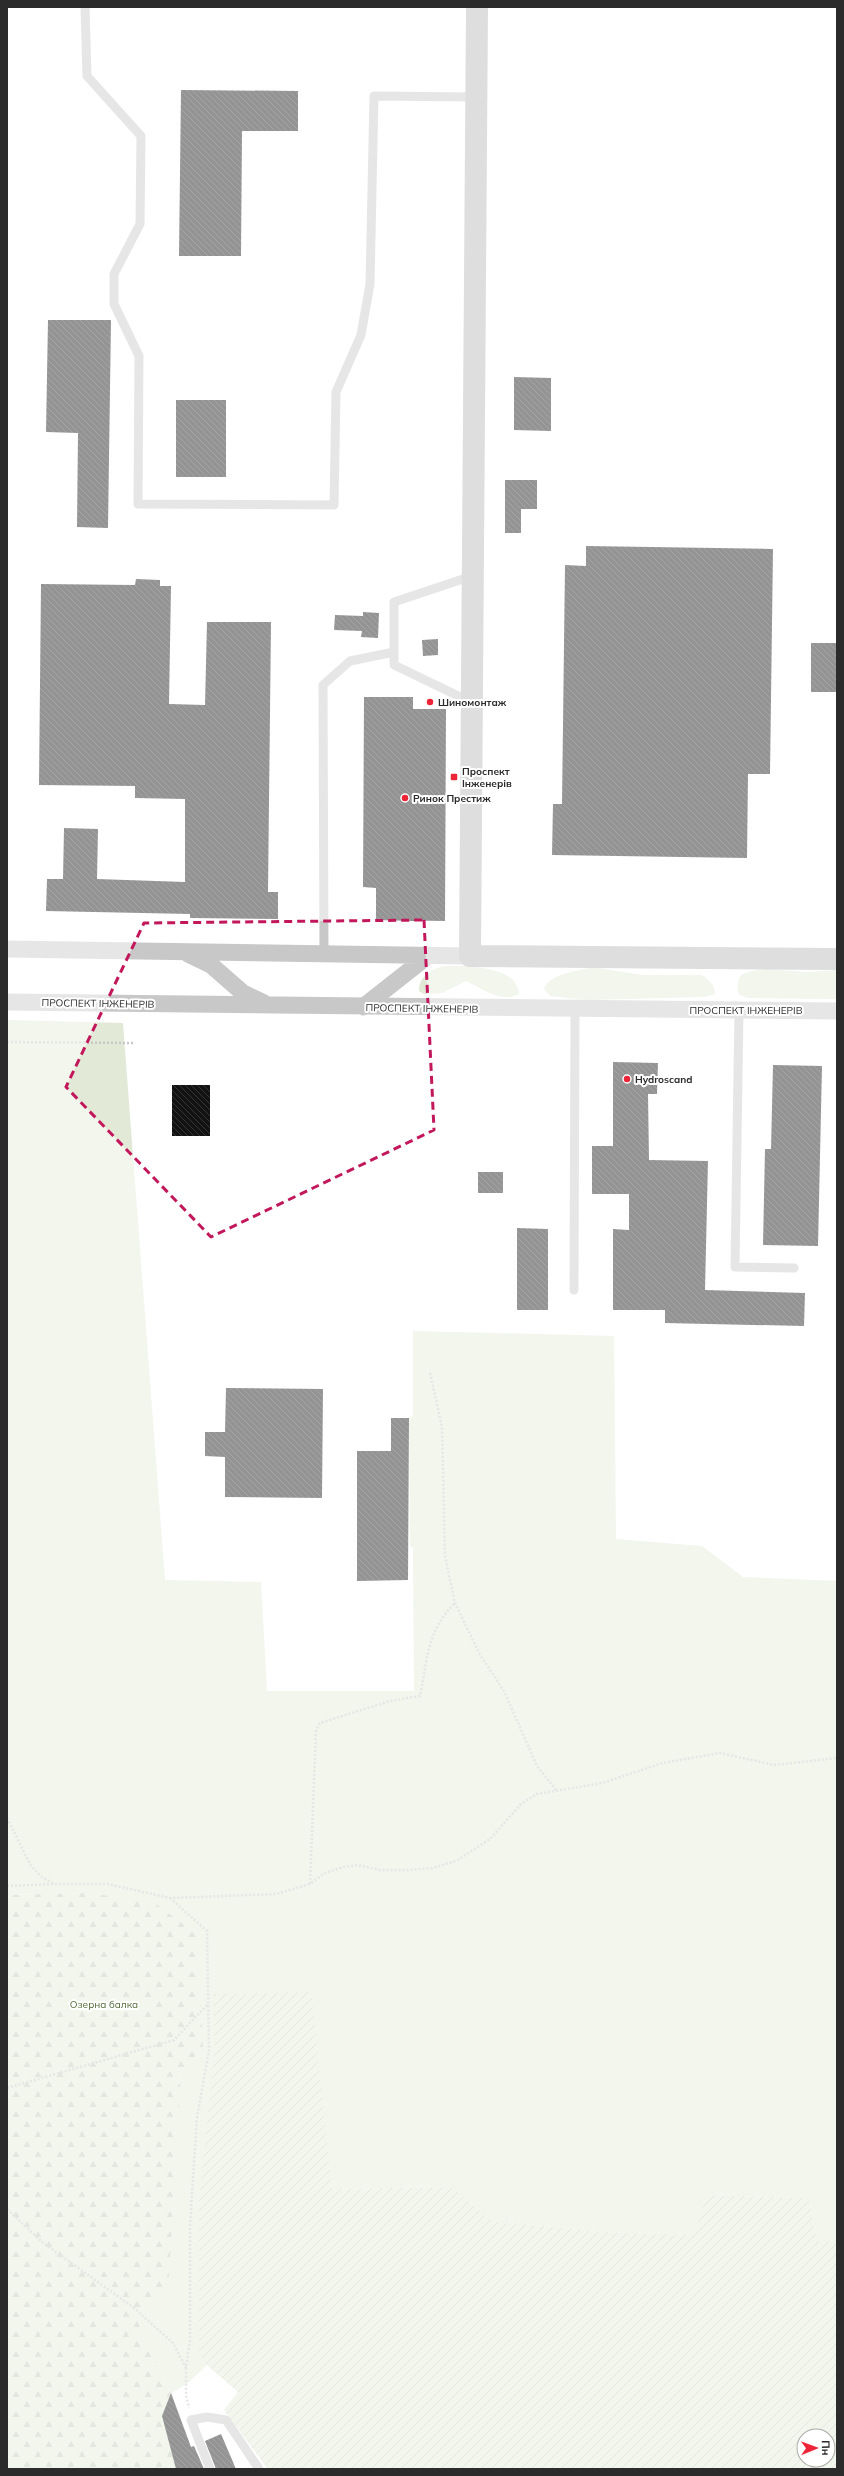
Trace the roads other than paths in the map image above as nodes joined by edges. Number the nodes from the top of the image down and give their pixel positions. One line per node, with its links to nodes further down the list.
1 (86, 7): 3 (lane)
2 (477, 7): 3 (street)
3 (476, 97): 4 (street)
4 (472, 576): 5 (lane); 6 (street)
5 (394, 652): 6 (lane); 9 (lane)
6 (471, 702): 11 (street)
7 (7, 950): 8 (street)
8 (185, 952): 9 (street); 14 (street)
9 (324, 954): 10 (street)
10 (429, 955): 11 (street); 15 (street)
11 (470, 956): 12 (street)
12 (837, 959)
13 (7, 1002): 14 (street, ПРОСПЕКТ ІНЖЕНЕРІВ)
14 (269, 1006): 15 (street, ПРОСПЕКТ ІНЖЕНЕРІВ)
15 (363, 1007): 16 (street, ПРОСПЕКТ ІНЖЕНЕРІВ)
16 (575, 1009): 17 (street, ПРОСПЕКТ ІНЖЕНЕРІВ); 20 (lane)
17 (739, 1010): 18 (street, ПРОСПЕКТ ІНЖЕНЕРІВ); 19 (lane)
18 (837, 1011)
19 (794, 1268)
20 (574, 1290)
21 (210, 2469): 22 (lane)
22 (259, 2469)

